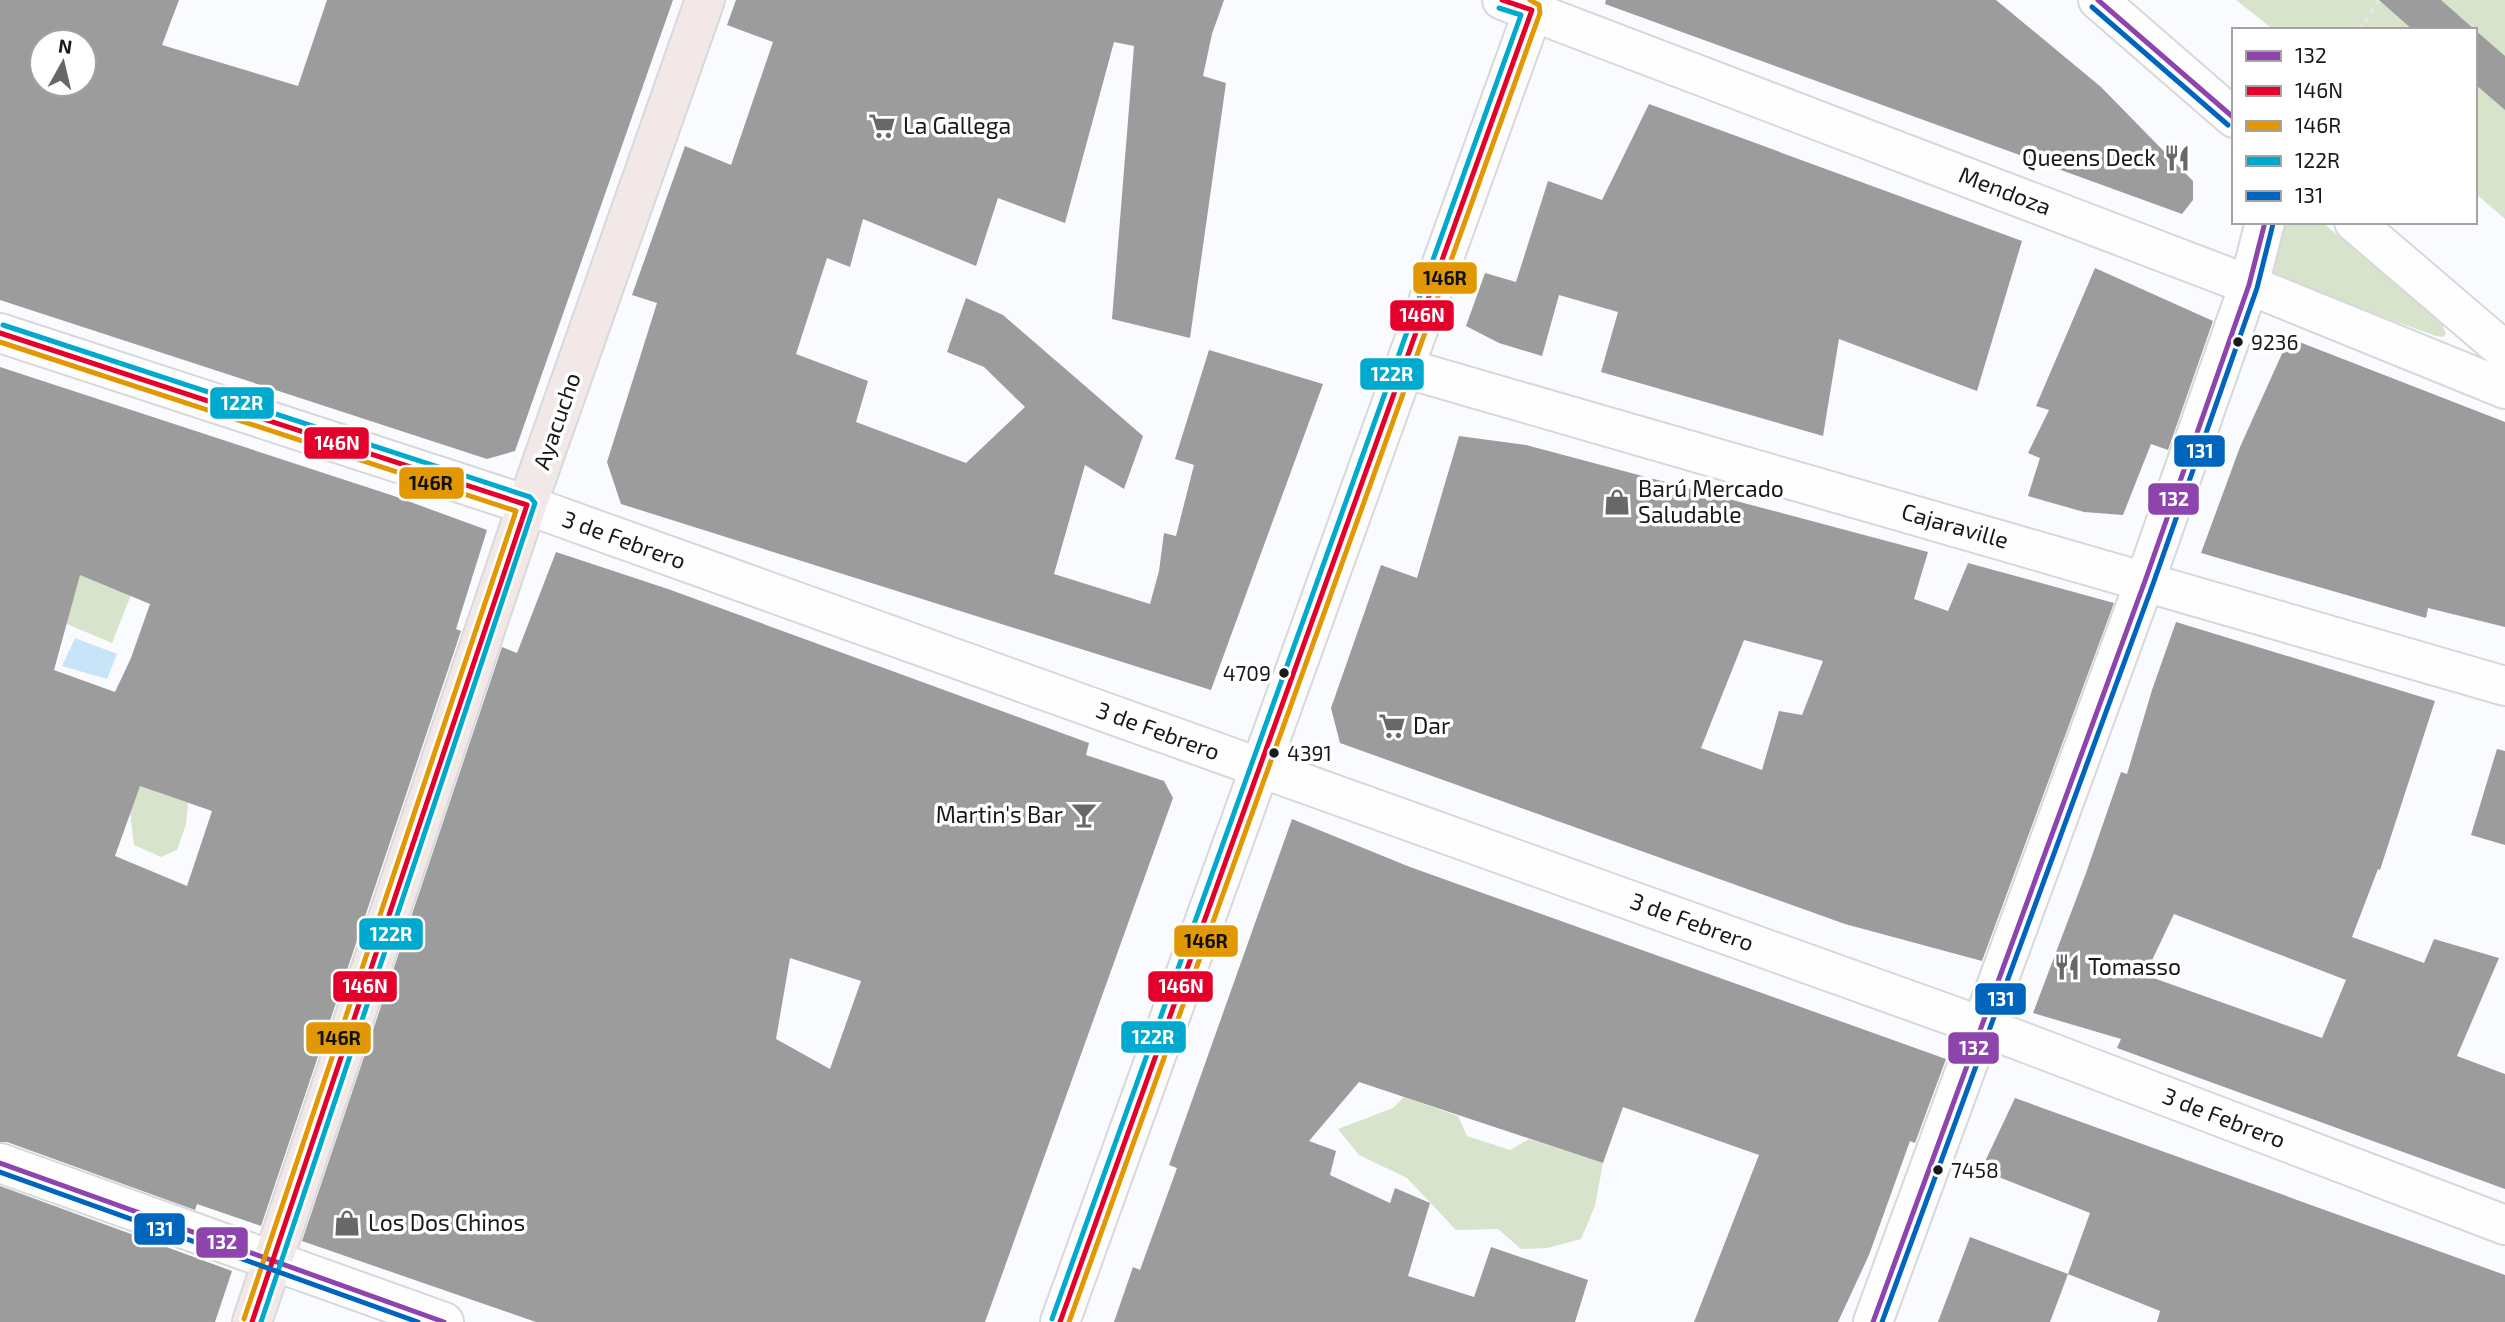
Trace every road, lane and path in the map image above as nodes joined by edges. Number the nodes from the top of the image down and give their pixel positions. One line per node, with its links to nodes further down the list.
1 (705, 0): 14 (main road, Ayacucho)
2 (2098, 0): 6 (street)
3 (2379, 0): 5 (path)
4 (1524, 3): 9 (street, Mendoza); 12 (street)
5 (2361, 28)
6 (2232, 116)
7 (2264, 224): 9 (street)
8 (2356, 224): 11 (street)
9 (2249, 285): 13 (street, Mendoza); 15 (street)
10 (0, 333): 14 (street, 3 de Febrero)
11 (2505, 351)
12 (1404, 368): 15 (street, Cajaraville); 17 (street)
13 (2505, 389)
14 (527, 505): 17 (street, 3 de Febrero); 21 (main road, Ayacucho)
15 (2146, 581): 16 (street, Cajaraville); 18 (street)
16 (2505, 686)
17 (1260, 767): 18 (street, 3 de Febrero); 24 (street)
18 (1981, 1026): 20 (street, 3 de Febrero); 25 (street)
19 (0, 1163): 21 (street)
20 (2505, 1225)
21 (274, 1261): 22 (main road, Ayacucho); 23 (street)
22 (253, 1322)
23 (444, 1322)
24 (1060, 1322)
25 (1873, 1322)

